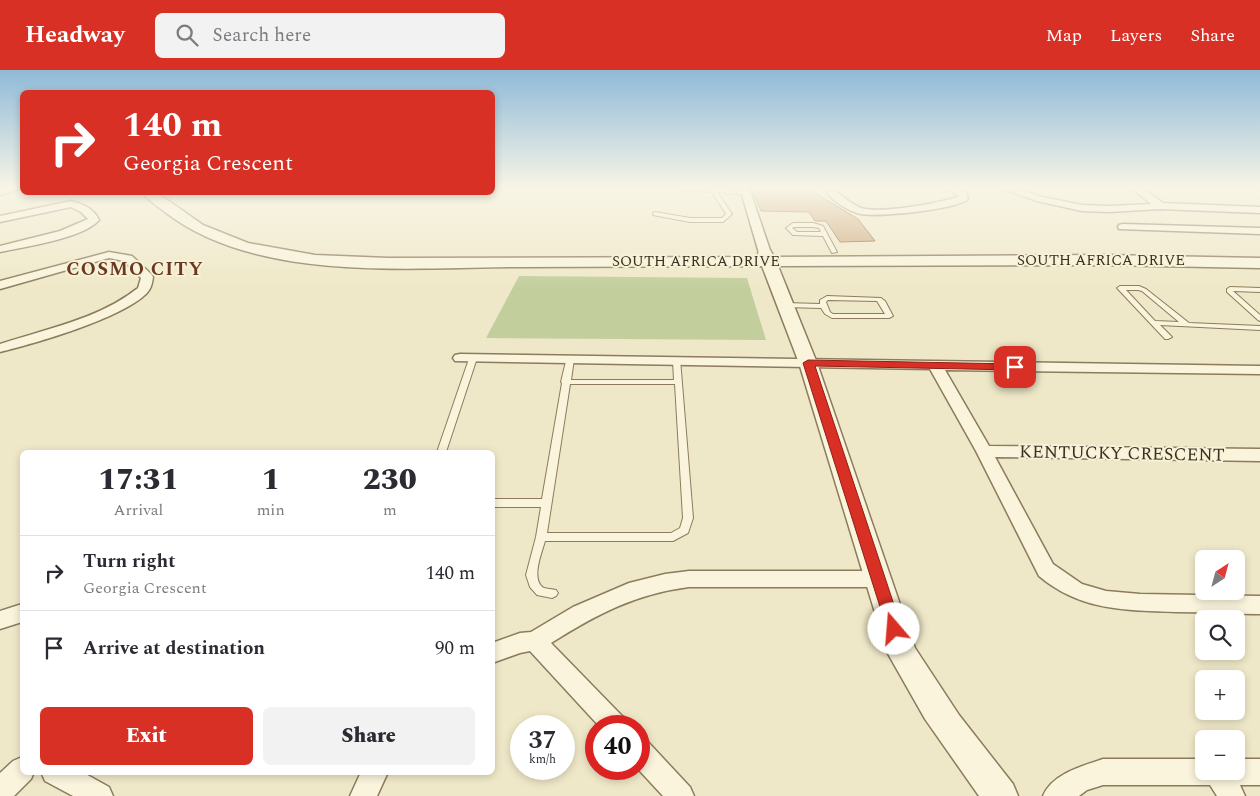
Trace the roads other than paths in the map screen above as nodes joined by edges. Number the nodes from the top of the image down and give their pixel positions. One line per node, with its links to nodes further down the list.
1 (91, 222): 8 (street)
2 (188, 222): 11 (street, SOUTH AFRICA DRIVE)
3 (218, 222): 11 (street, SOUTH AFRICA DRIVE)
4 (755, 222): 11 (street)
5 (1123, 227): 6 (street)
6 (1260, 231)
7 (825, 234): 7 (lane); 9 (lane)
8 (0, 249)
9 (834, 252): 10 (street, SOUTH AFRICA DRIVE); 11 (street, SOUTH AFRICA DRIVE)
10 (1260, 253)
11 (766, 257): 12 (street, SOUTH AFRICA DRIVE); 15 (street)
12 (1260, 263)
13 (0, 285): 22 (street)
14 (1260, 290): 17 (lane)
15 (785, 305): 16 (lane); 26 (street)
16 (824, 306): 16 (lane)
17 (1260, 318)
18 (1153, 322): 19 (lane); 19 (lane); 21 (lane)
19 (1186, 324): 20 (lane)
20 (1260, 328)
21 (1168, 337)
22 (0, 348)
23 (466, 358): 24 (street); 31 (lane)
24 (570, 359): 25 (street); 29 (lane)
25 (677, 361): 26 (street); 30 (lane)
26 (808, 363): 27 (street); 37 (street)
27 (935, 366): 28 (street); 32 (street, KENTUCKY CRESCENT)
28 (1260, 370)
29 (565, 382): 30 (lane); 35 (lane)
30 (678, 382): 36 (lane)
31 (442, 450)
32 (984, 451): 33 (street, KENTUCKY CRESCENT); 39 (street, KENTUCKY CRESCENT)
33 (1260, 455)
34 (495, 502): 35 (lane)
35 (546, 503): 36 (lane)
36 (541, 537): 38 (lane)
37 (878, 579): 42 (street); 57 (street)
38 (552, 593)
39 (1260, 605)
40 (20, 614): 41 (street)
41 (0, 620)
42 (535, 641): 43 (street); 44 (street)
43 (495, 652)
44 (605, 715)
45 (650, 763): 56 (street)
46 (1195, 771): 58 (street)
47 (20, 772): 53 (street)
48 (1245, 772): 49 (street)
49 (1260, 772)
50 (60, 775): 54 (street)
51 (374, 775): 55 (street)
52 (1222, 780): 59 (street)
53 (0, 791)
54 (100, 796)
55 (363, 796)
56 (681, 796)
57 (1001, 796)
58 (1056, 796)
59 (1232, 796)

